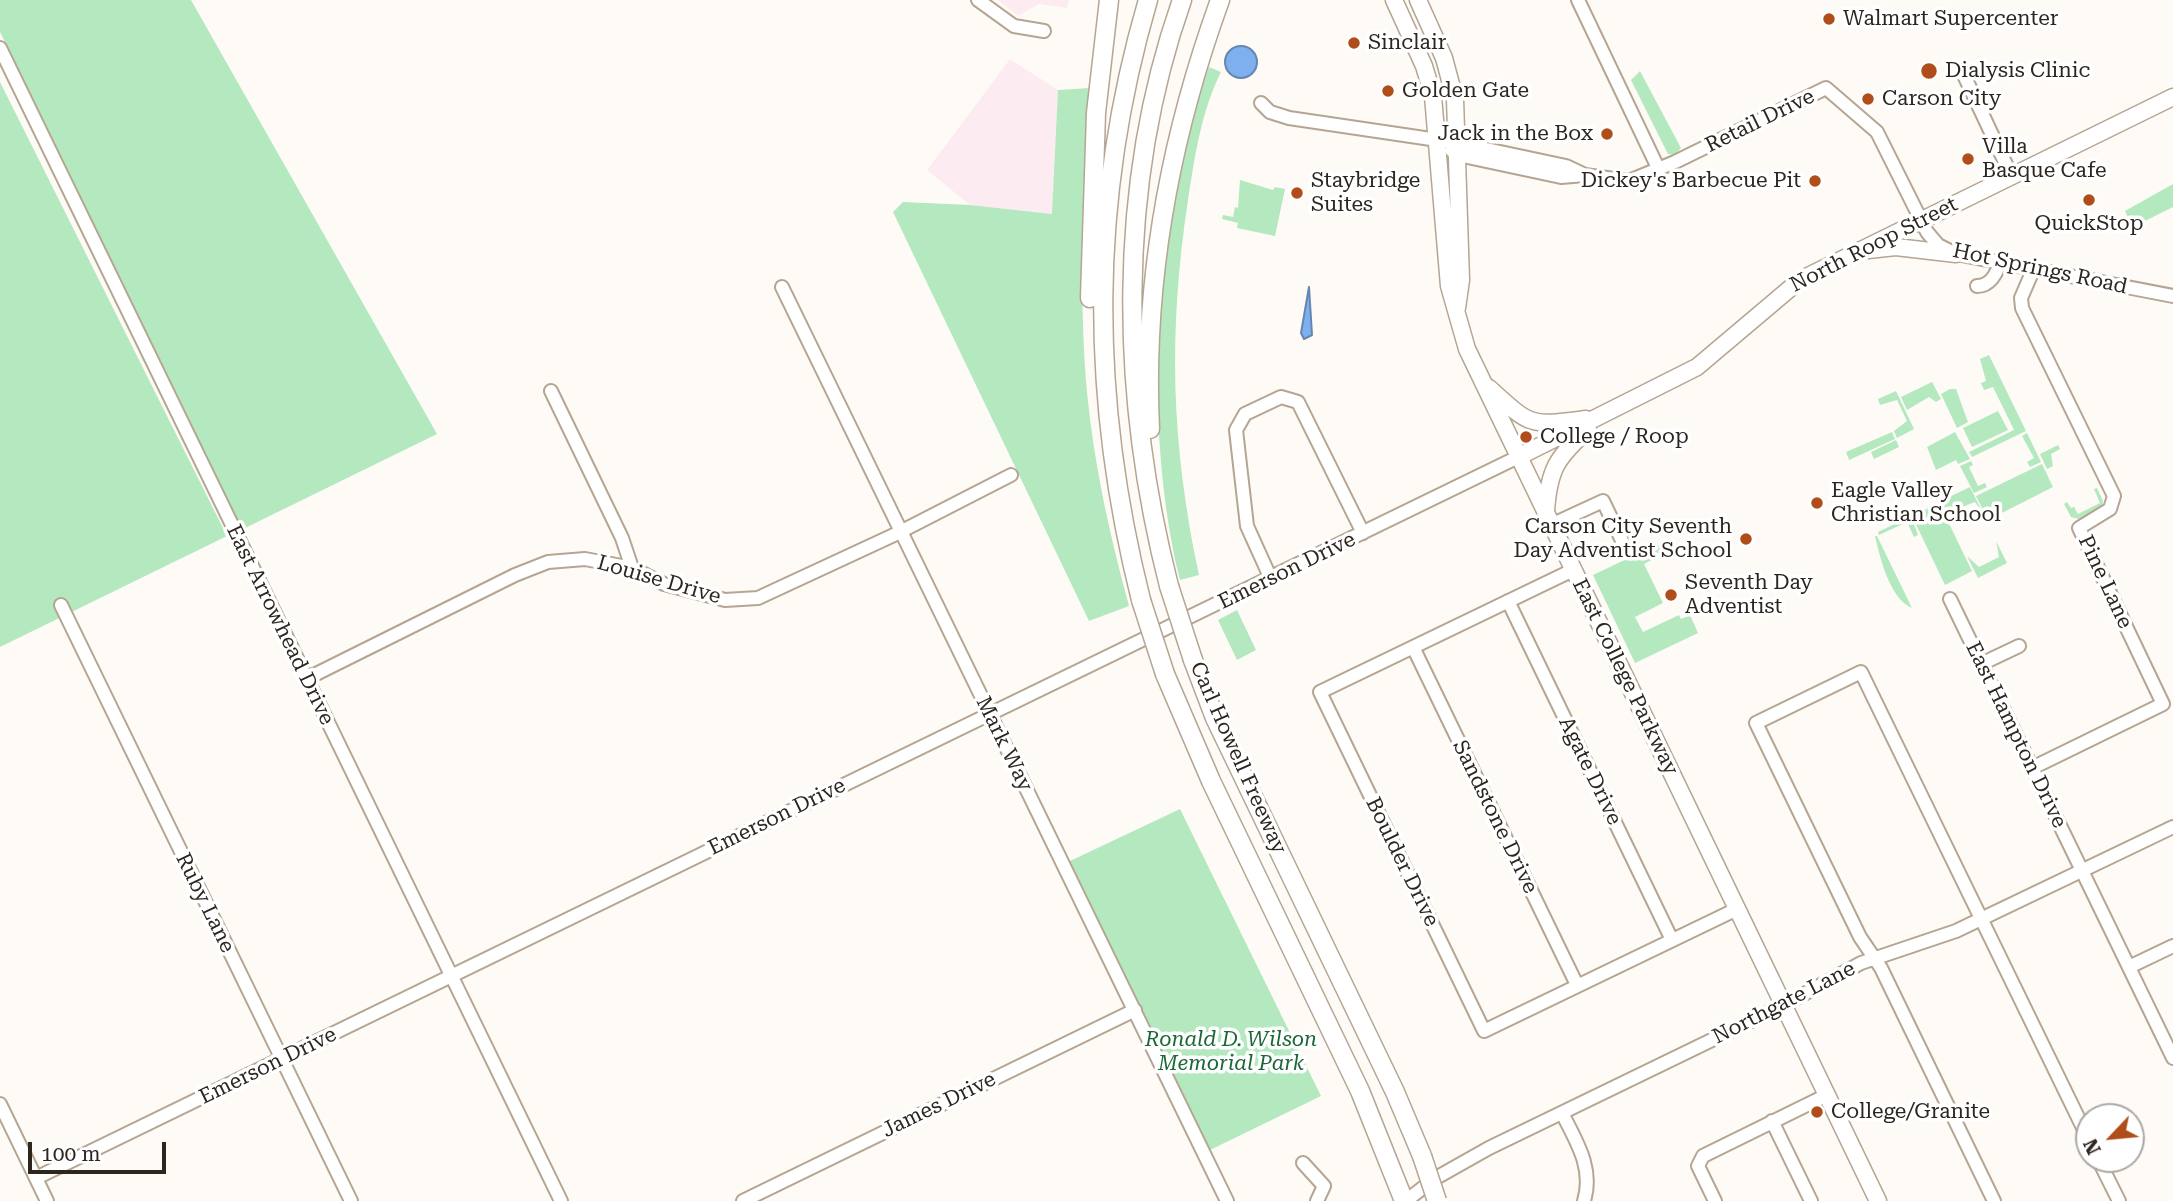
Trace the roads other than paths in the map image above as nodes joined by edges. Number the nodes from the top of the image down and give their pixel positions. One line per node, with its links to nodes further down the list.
1 (978, 0): 11 (street)
2 (1109, 0): 34 (highway)
3 (1148, 0): 34 (highway, Carl Howell Freeway)
4 (1182, 0): 39 (highway, Carl Howell Freeway)
5 (1220, 0): 39 (highway)
6 (1394, 0): 16 (main road, East College Parkway)
7 (1418, 0): 10 (main road, East College Parkway)
8 (1428, 0): 10 (street)
9 (1580, 2): 18 (street)
10 (1427, 19): 17 (main road, East College Parkway)
11 (1044, 31)
12 (0, 48): 49 (street, East Arrowhead Drive)
13 (1963, 72): 19 (street)
14 (2173, 97): 19 (main road, North Roop Street)
15 (1261, 103): 16 (street)
16 (1439, 142): 17 (street, Retail Drive); 28 (main road, East College Parkway)
17 (1458, 149): 18 (street, Retail Drive); 28 (main road, East College Parkway)
18 (1659, 170): 20 (street, Retail Drive)
19 (2011, 175): 20 (main road, North Roop Street)
20 (1921, 219): 21 (main road, North Roop Street); 22 (street, Hot Springs Road)
21 (1858, 251): 22 (main road); 31 (main road, North Roop Street)
22 (1956, 254): 23 (street, Hot Springs Road)
23 (1983, 259): 24 (street, Hot Springs Road); 24 (street)
24 (2000, 262): 25 (street, Hot Springs Road)
25 (2034, 268): 27 (street, Hot Springs Road); 51 (street, Pine Lane)
26 (782, 287): 36 (street, Mark Way)
27 (2173, 296)
28 (1457, 308): 29 (main road, East College Parkway)
29 (1482, 382): 31 (main road); 32 (main road, East College Parkway)
30 (551, 391): 40 (street)
31 (1599, 417): 32 (main road, North Roop Street); 35 (main road)
32 (1518, 457): 35 (main road, East College Parkway); 37 (street, Emerson Drive)
33 (1011, 475): 36 (street, Louise Drive)
34 (1118, 498): 80 (highway, Carl Howell Freeway, bridge)
35 (1549, 520): 38 (street); 41 (main road, East College Parkway)
36 (902, 531): 40 (street, Louise Drive); 50 (street, Mark Way)
37 (1363, 533): 42 (street, Emerson Drive); 42 (street)
38 (1626, 549)
39 (1161, 555): 81 (highway, Carl Howell Freeway, bridge)
40 (632, 568): 49 (street, Louise Drive)
41 (1573, 570): 44 (street); 54 (main road, East College Parkway)
42 (1271, 579): 50 (street, Emerson Drive)
43 (1950, 599): 48 (street, East Hampton Drive)
44 (1508, 601): 47 (street); 56 (street, Agate Drive)
45 (61, 605): 65 (street, Ruby Lane)
46 (2019, 646): 48 (street)
47 (1413, 648): 61 (street, Sandstone Drive); 61 (street, Boulder Drive)
48 (1980, 664): 51 (street, East Hampton Drive)
49 (306, 679): 60 (street, East Arrowhead Drive)
50 (990, 716): 60 (street, Emerson Drive); 63 (street, Mark Way)
51 (2032, 768): 53 (street, East Hampton Drive)
52 (2173, 827): 53 (street, Northgate Lane)
53 (2082, 870): 55 (street, Northgate Lane); 59 (street, East Hampton Drive)
54 (1737, 909): 56 (street); 62 (main road, East College Parkway)
55 (1982, 918): 58 (street, Northgate Lane); 58 (street); 68 (street)
56 (1672, 940): 61 (street)
57 (2173, 946): 59 (street)
58 (1874, 959): 62 (street, Northgate Lane); 86 (street)
59 (2129, 967): 64 (street, East Hampton Drive)
60 (452, 977): 65 (street, Emerson Drive); 76 (street, East Arrowhead Drive)
61 (1577, 985)
62 (1784, 1005): 66 (main road, East College Parkway); 69 (street, Northgate Lane)
63 (1135, 1010): 77 (street, James Drive); 78 (street, Mark Way)
64 (2173, 1058)
65 (282, 1060): 73 (street, Emerson Drive); 75 (street, Ruby Lane)
66 (1827, 1095): 70 (street); 85 (main road, East College Parkway)
67 (0, 1104): 73 (street)
68 (2075, 1111)
69 (1562, 1113): 80 (street, Northgate Lane); 82 (street)
70 (1772, 1121): 83 (street); 84 (street)
71 (1303, 1163): 79 (street)
72 (2105, 1173): 87 (street)
73 (36, 1178): 74 (street)
74 (47, 1201)
75 (351, 1201)
76 (561, 1201)
77 (743, 1201)
78 (1227, 1201)
79 (1317, 1201)
80 (1405, 1201)
81 (1437, 1201)
82 (1584, 1201)
83 (1715, 1201)
84 (1811, 1201)
85 (1878, 1201)
86 (1994, 1201)
87 (2119, 1201)

